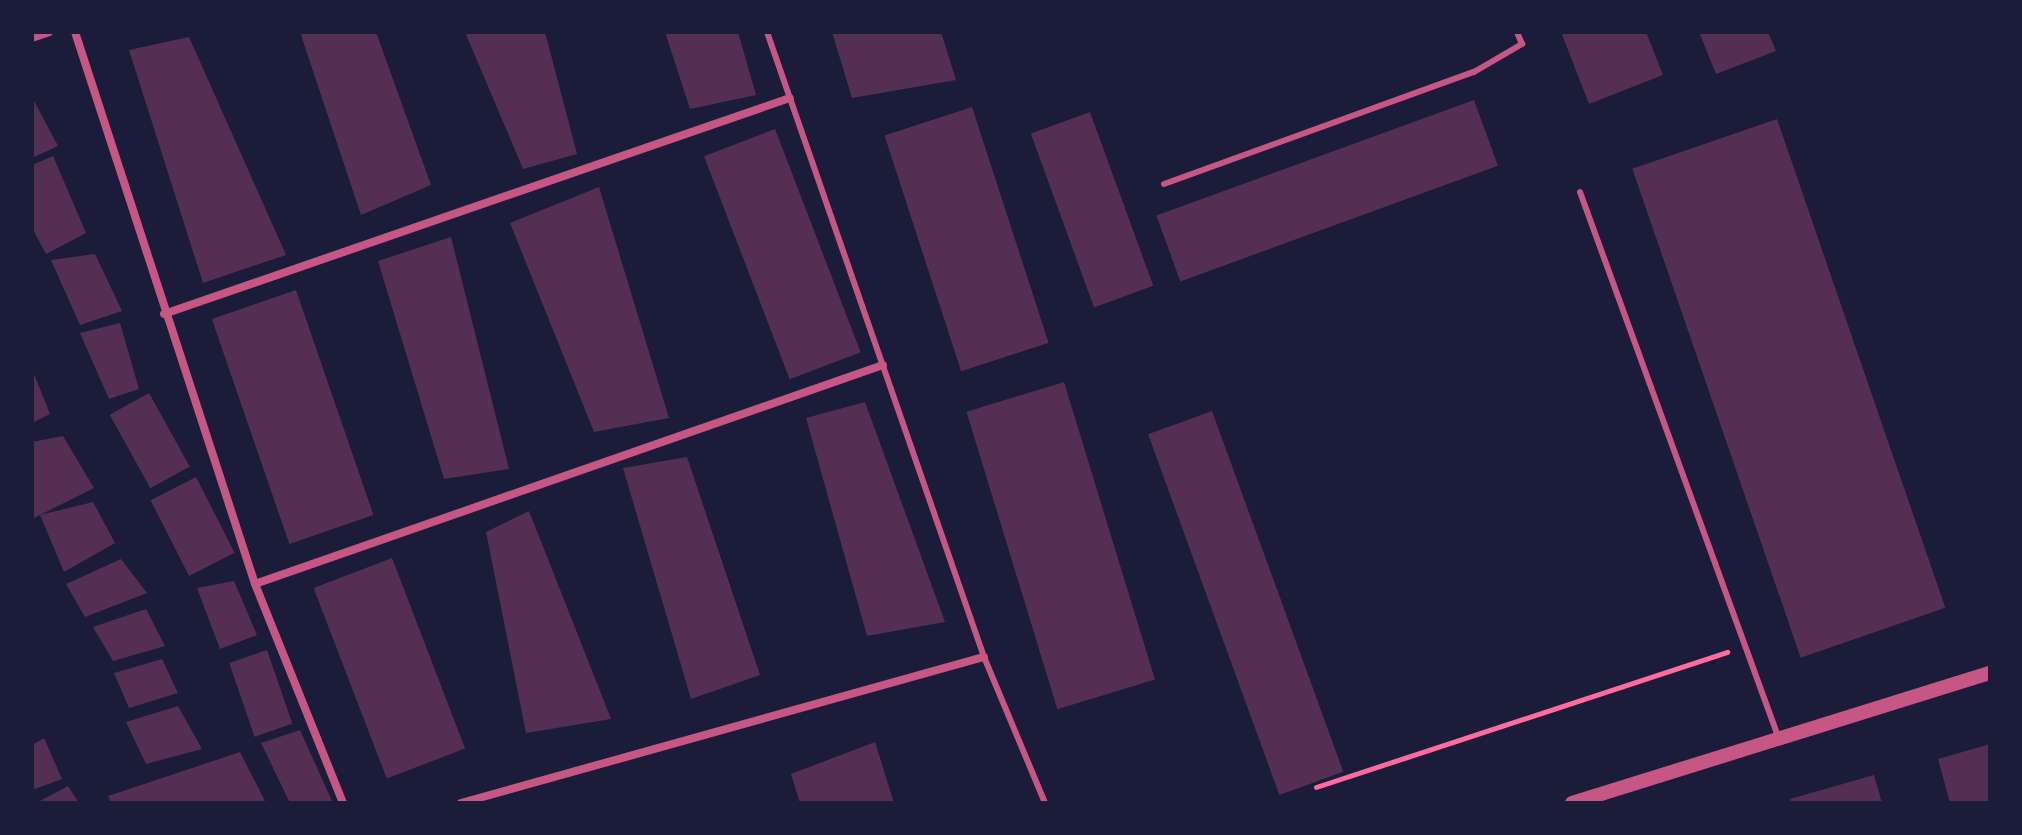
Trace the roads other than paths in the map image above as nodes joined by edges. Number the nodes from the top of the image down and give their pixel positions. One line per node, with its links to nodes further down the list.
1 (49, 32): 5 (street)
2 (75, 32): 9 (street)
3 (767, 32): 6 (lane)
4 (1517, 32): 7 (lane)
5 (32, 38)
6 (790, 98): 9 (street); 10 (lane)
7 (1164, 184)
8 (1580, 192): 14 (lane)
9 (164, 314): 11 (street)
10 (883, 365): 11 (street); 12 (lane)
11 (255, 584): 16 (street)
12 (984, 657): 17 (street); 18 (lane)
13 (1990, 673): 14 (street)
14 (1779, 739): 15 (street)
15 (1616, 797): 19 (street)
16 (343, 803)
17 (461, 803)
18 (1045, 803)
19 (1572, 803)

